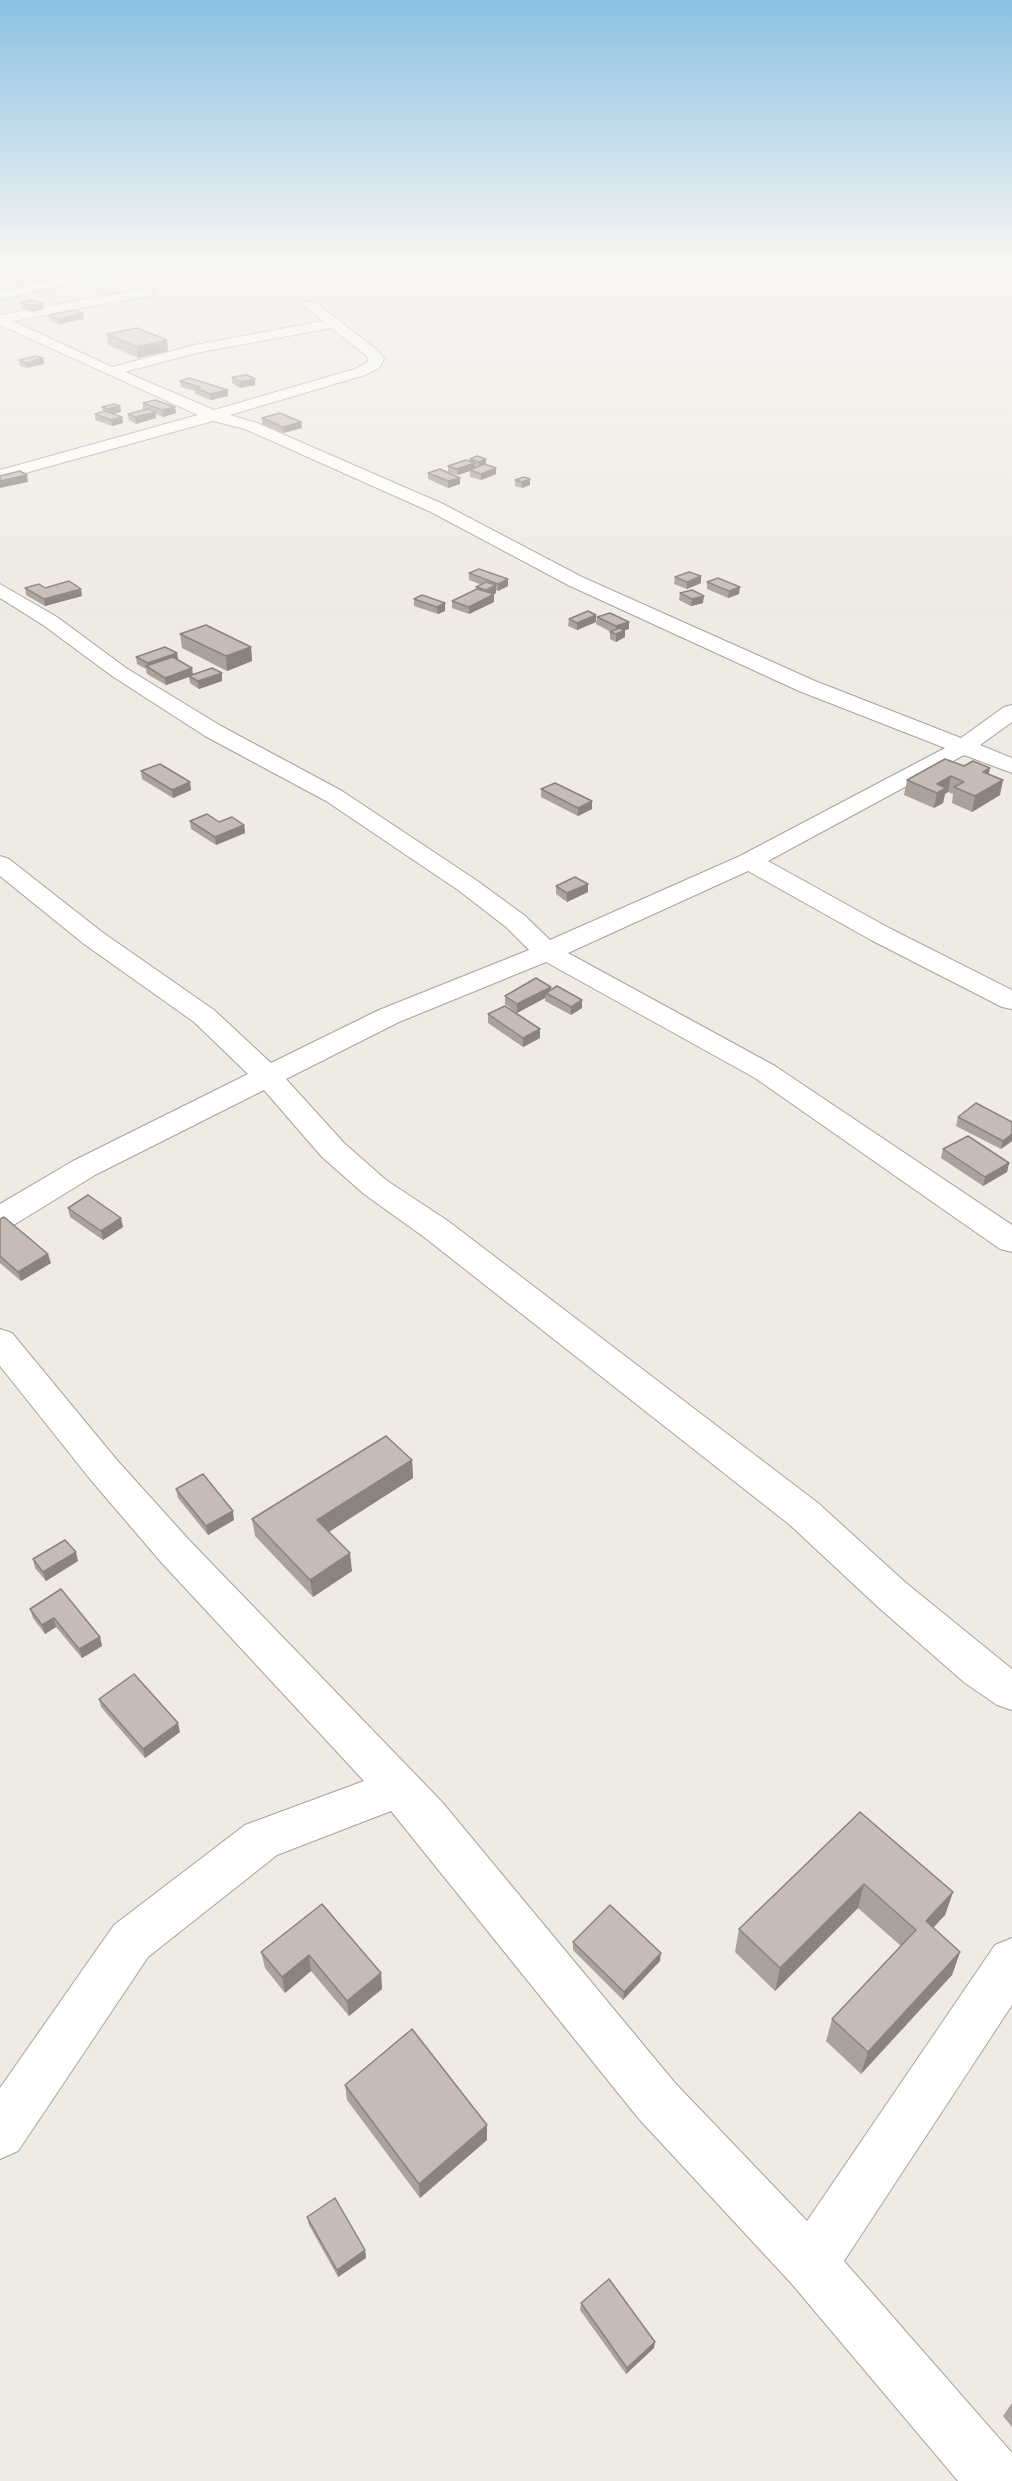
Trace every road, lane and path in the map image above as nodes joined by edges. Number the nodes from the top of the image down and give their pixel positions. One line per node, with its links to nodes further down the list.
1 (132, 381): 3 (street)
2 (331, 381): 3 (street)
3 (214, 416): 4 (street); 7 (street)
4 (0, 475)
5 (0, 590): 11 (street)
6 (1012, 712): 7 (street)
7 (963, 747): 8 (street); 9 (street)
8 (1012, 766)
9 (749, 861): 11 (street); 12 (street)
10 (0, 864): 13 (street)
11 (547, 952): 13 (street); 15 (street)
12 (1012, 1001)
13 (268, 1077): 14 (street); 17 (street)
14 (0, 1218)
15 (1012, 1241)
16 (0, 1342): 18 (street)
17 (1012, 1692)
18 (400, 1788): 20 (street); 21 (street)
19 (1012, 1962): 21 (street)
20 (0, 2133)
21 (810, 2264): 22 (street)
22 (997, 2481)

